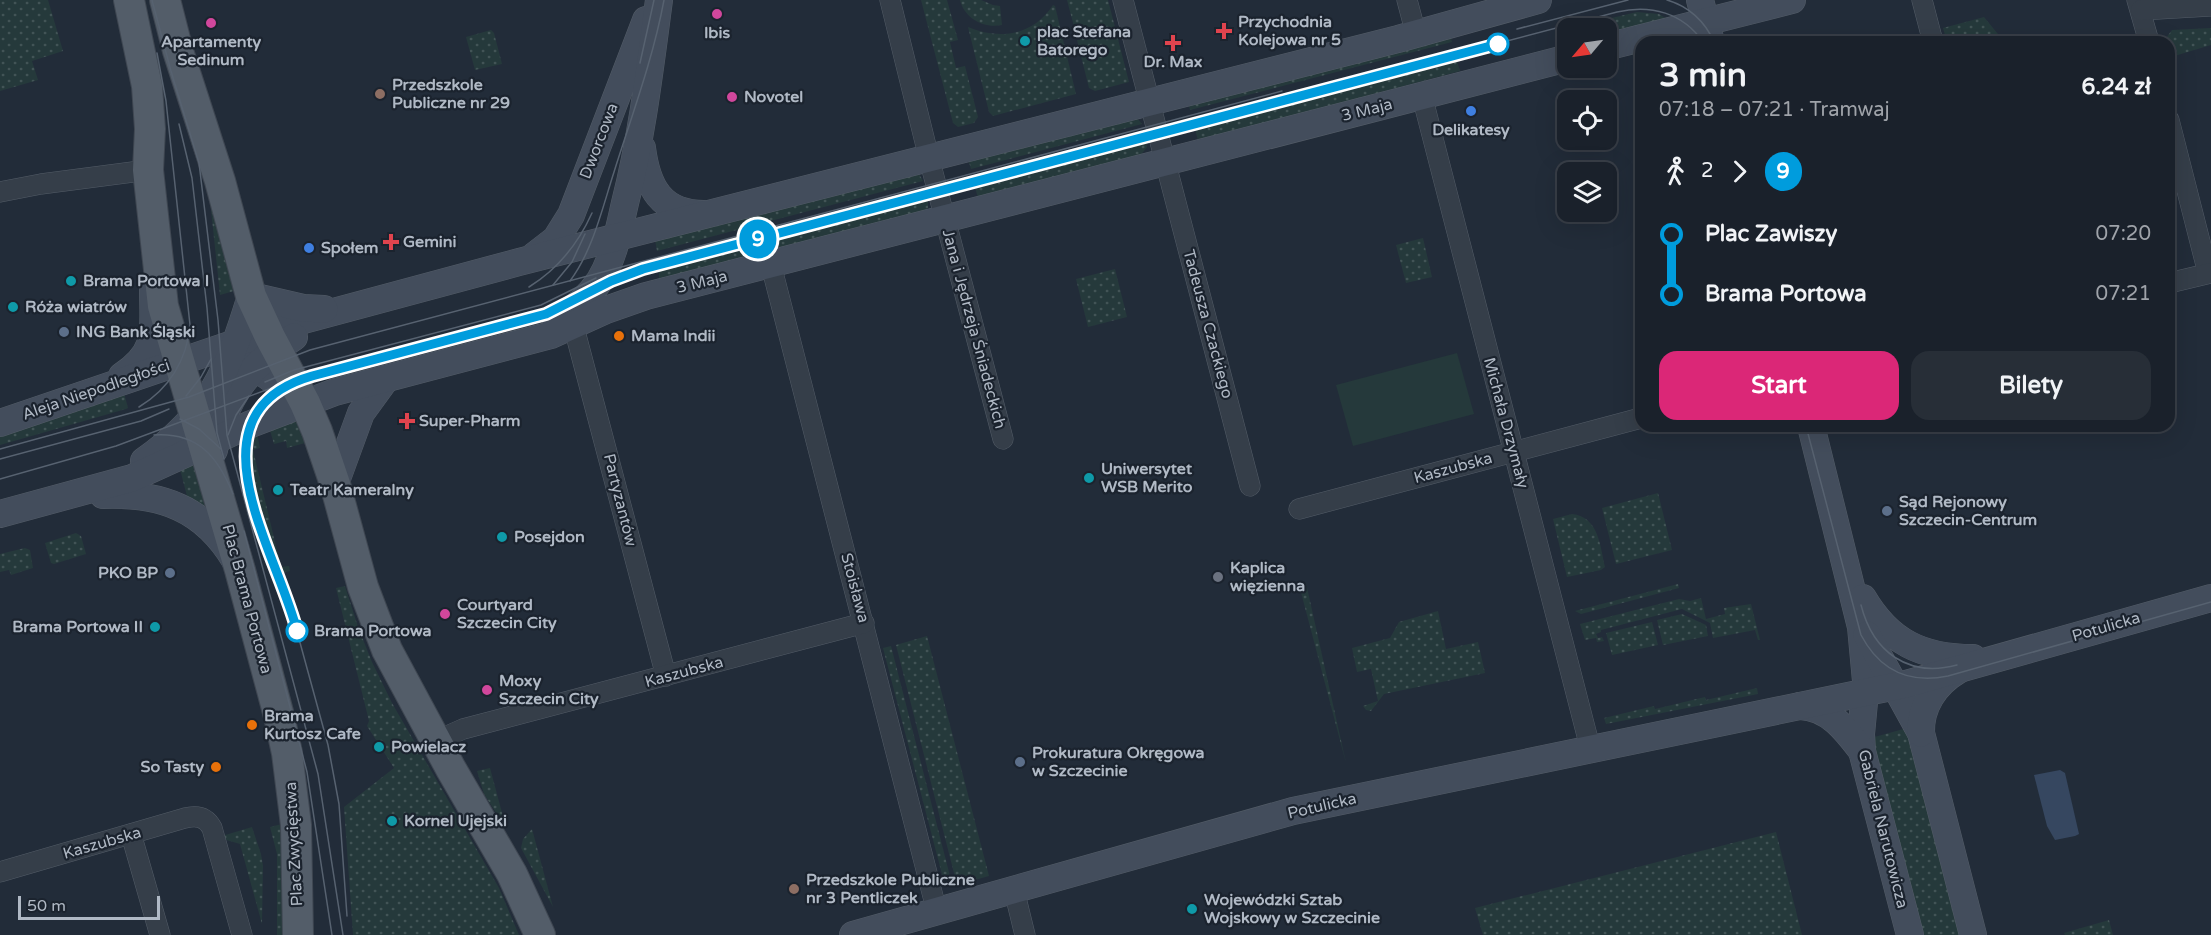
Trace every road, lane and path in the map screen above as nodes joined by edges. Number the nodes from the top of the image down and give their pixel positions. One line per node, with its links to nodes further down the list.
1 (129, 0): 27 (main road)
2 (165, 0): 37 (main road)
3 (653, 0): 33 (street, Dworcowa)
4 (659, 0): 23 (street, Dworcowa)
5 (890, 0): 25 (street)
6 (1123, 0): 22 (street)
7 (1407, 0): 14 (street)
8 (1538, 0): 14 (street)
9 (1792, 0): 13 (street)
10 (1922, 0): 16 (street)
11 (2139, 5): 12 (street); 17 (street)
12 (2211, 6)
13 (1705, 21): 15 (street)
14 (1416, 34): 22 (street)
15 (1648, 36)
16 (1931, 36)
17 (2147, 36)
18 (1635, 39): 19 (street)
19 (1617, 44)
20 (1557, 61): 21 (street, 3 Maja)
21 (1422, 96): 26 (street, 3 Maja); 51 (street, Michała Drzymały)
22 (1149, 103): 25 (street); 26 (street)
23 (642, 132): 29 (street); 32 (street, Dworcowa)
24 (2175, 143): 35 (street)
25 (929, 158): 29 (street); 30 (street)
26 (1166, 162): 30 (street, 3 Maja); 55 (street, Tadeusza Czackiego)
27 (148, 170): 28 (street); 31 (main road)
28 (0, 192)
29 (711, 214): 32 (street)
30 (945, 220): 34 (street, 3 Maja); 50 (street, Jana i Jędrzeja Śniadeckich)
31 (154, 228): 42 (main road); 44 (street)
32 (617, 238): 33 (street); 40 (street, Dworcowa)
33 (519, 262): 38 (street)
34 (771, 265): 39 (street, 3 Maja); 63 (street, Stoisława)
35 (2209, 273): 36 (street)
36 (2175, 282)
37 (251, 296): 38 (street); 41 (main road)
38 (351, 307): 41 (street)
39 (573, 324): 40 (street, 3 Maja); 66 (street, Partyzantów)
40 (499, 348): 43 (street)
41 (242, 350): 42 (street); 45 (main road); 46 (street); 52 (street)
42 (180, 362): 44 (street, Aleja Niepodległości); 46 (main road, Aleja Niepodległości)
43 (385, 380): 45 (street); 53 (street)
44 (88, 393): 48 (street, Aleja Niepodległości)
45 (305, 403): 52 (street); 53 (main road)
46 (195, 416): 52 (main road, Aleja Niepodległości); 54 (street)
47 (1635, 420): 51 (street, Kaszubska)
48 (0, 423)
49 (1812, 432): 59 (street, Gabriela Narutowicza)
50 (1003, 439)
51 (1514, 452): 57 (street, Kaszubska); 72 (street, Michała Drzymały)
52 (211, 453): 54 (street); 60 (main road, Plac Brama Portowa)
53 (335, 484): 71 (main road)
54 (105, 486): 56 (street)
55 (1250, 486)
56 (51, 501): 58 (street); 60 (street)
57 (1299, 509)
58 (0, 514)
59 (1844, 560): 62 (street, Gabriela Narutowicza); 64 (street, Potulicka)
60 (240, 570): 74 (main road, Plac Brama Portowa)
61 (2211, 598): 64 (street, Potulicka)
62 (1858, 615): 67 (street, Gabriela Narutowicza); 68 (street, Gabriela Narutowicza)
63 (864, 623): 66 (street, Kaszubska); 78 (street, Stoisława)
64 (2001, 657): 65 (street, Potulicka)
65 (1970, 666): 67 (street, Potulicka); 70 (street, Gabriela Narutowicza)
66 (666, 676): 71 (street, Kaszubska)
67 (1895, 686): 68 (street, Potulicka); 70 (street, Gabriela Narutowicza)
68 (1866, 692): 69 (street, Potulicka); 73 (street, Gabriela Narutowicza)
69 (1799, 706): 72 (street, Potulicka); 73 (street, Potulicka)
70 (1921, 734): 86 (street, Gabriela Narutowicza)
71 (436, 741): 82 (main road)
72 (1591, 751): 77 (street, Potulicka)
73 (1862, 751): 85 (street, Gabriela Narutowicza)
74 (287, 753): 81 (main road, Plac Zwycięstwa)
75 (131, 834): 76 (street, Kaszubska); 79 (street); 80 (street, Kaszubska)
76 (0, 872)
77 (1014, 890): 78 (street, Potulicka); 84 (street)
78 (937, 912): 83 (street, Potulicka)
79 (160, 935)
80 (242, 935)
81 (298, 935)
82 (540, 935)
83 (853, 935)
84 (1025, 935)
85 (1910, 935)
86 (1973, 935)

